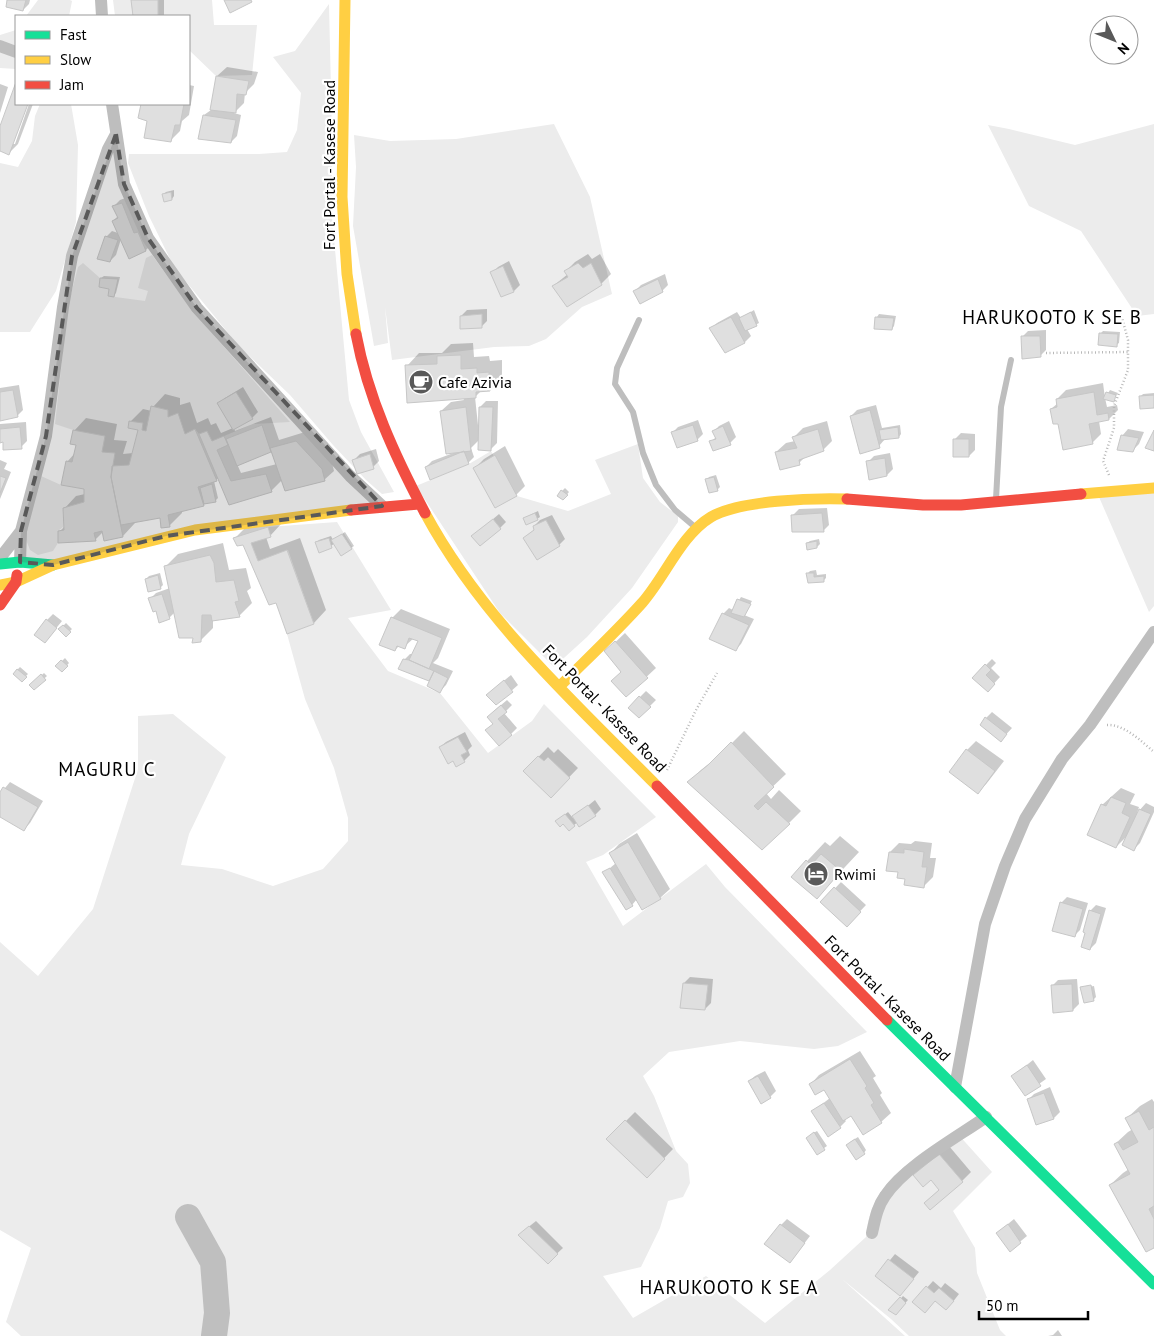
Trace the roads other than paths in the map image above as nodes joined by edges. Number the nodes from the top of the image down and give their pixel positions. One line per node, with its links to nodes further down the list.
1 (101, 0): 3 (street)
2 (345, 0): 12 (main road, Fort Portal - Kasese Road)
3 (102, 15)
4 (0, 46): 5 (street)
5 (15, 52)
6 (112, 109): 7 (street)
7 (116, 134): 13 (street); 15 (street)
8 (639, 320): 14 (lane)
9 (1011, 360): 11 (lane)
10 (1154, 488): 11 (main road)
11 (996, 503): 14 (main road)
12 (420, 504): 13 (main road); 24 (main road, Fort Portal - Kasese Road)
13 (382, 506): 19 (main road)
14 (696, 528): 24 (main road)
15 (21, 531): 16 (street); 17 (street)
16 (0, 558)
17 (20, 562): 18 (main road); 19 (main road); 20 (main road)
18 (0, 564)
19 (53, 564): 20 (main road)
20 (16, 582): 21 (main road); 22 (main road)
21 (0, 585)
22 (0, 606)
23 (1154, 632): 25 (street)
24 (560, 686): 25 (main road, Fort Portal - Kasese Road)
25 (955, 1087): 26 (main road, Fort Portal - Kasese Road)
26 (986, 1117): 27 (street); 28 (main road, Fort Portal - Kasese Road)
27 (872, 1233)
28 (1154, 1284)

